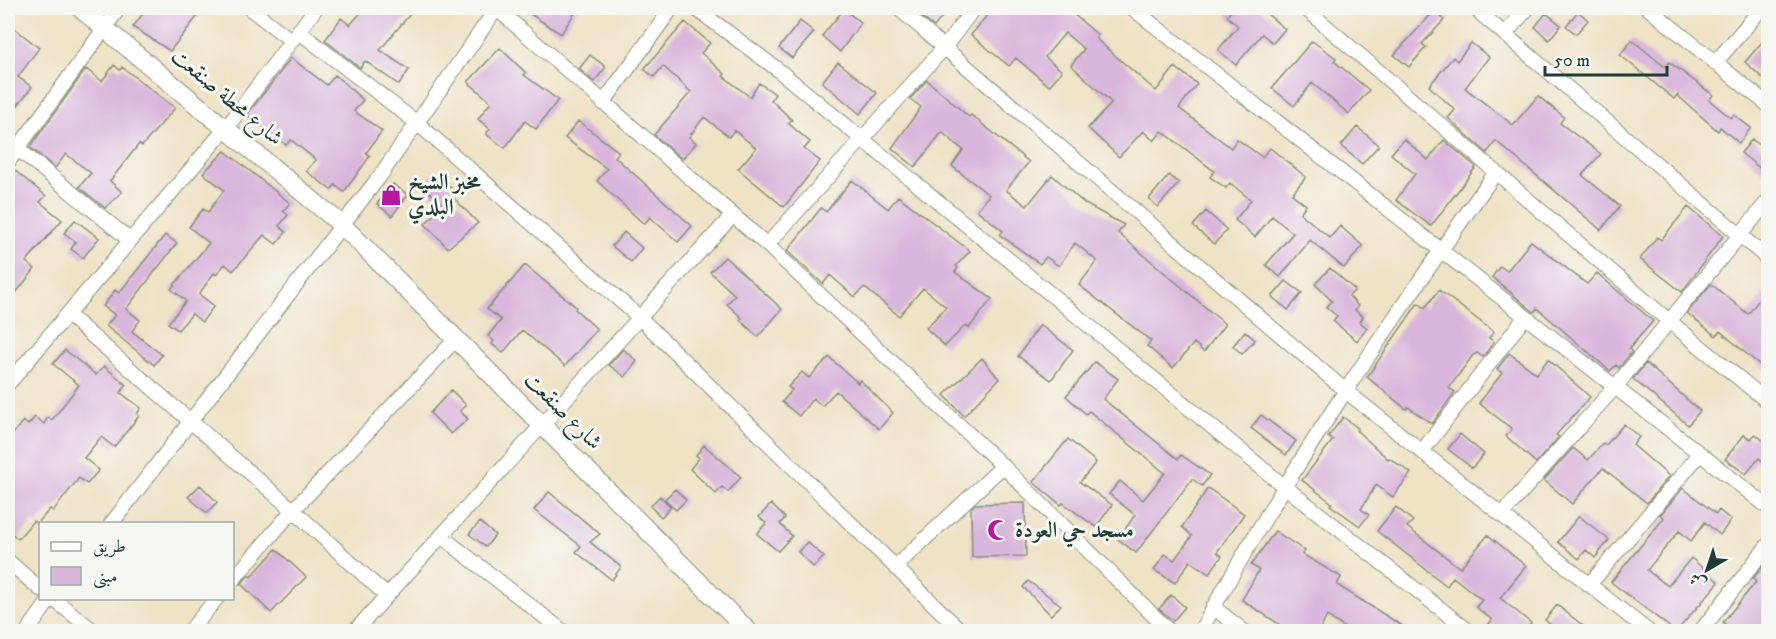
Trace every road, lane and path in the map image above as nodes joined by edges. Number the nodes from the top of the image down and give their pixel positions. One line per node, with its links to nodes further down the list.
1 (80, 8): 16 (street, شارع محطة صنقعت)
2 (119, 8): 16 (street)
3 (249, 8): 18 (street)
4 (316, 8): 18 (street)
5 (496, 8): 21 (street); 23 (street)
6 (672, 8): 21 (street)
7 (695, 8): 25 (street)
8 (898, 8): 19 (street)
9 (974, 8): 19 (street)
10 (1132, 8): 35 (street)
11 (1305, 8): 28 (street)
12 (1474, 8): 17 (street)
13 (1528, 8): 17 (street)
14 (1648, 8): 20 (street)
15 (1762, 8): 20 (street)
16 (106, 27): 24 (street, شارع محطة صنقعت); 26 (street)
17 (1505, 34): 32 (street)
18 (294, 35): 23 (street); 24 (street)
19 (944, 48): 25 (street); 44 (street)
20 (1715, 63): 22 (street)
21 (603, 103): 30 (street)
22 (1768, 105)
23 (417, 123): 31 (street); 39 (street)
24 (227, 128): 31 (street, شارع محطة صنقعت); 33 (street)
25 (861, 139): 34 (street); 51 (street)
26 (12, 145): 27 (street); 33 (street)
27 (8, 162)
28 (1496, 172): 35 (street); 40 (street)
29 (1768, 201): 32 (street)
30 (732, 216): 34 (street); 39 (street)
31 (342, 225): 41 (street, شارع صنقعت); 46 (street)
32 (1740, 236): 36 (street); 40 (street)
33 (130, 240): 37 (street)
34 (767, 245): 50 (street)
35 (1442, 249): 38 (street); 44 (street)
36 (1768, 259)
37 (68, 315): 42 (street); 46 (street)
38 (1525, 316): 43 (street); 48 (street)
39 (640, 318): 47 (street); 59 (street)
40 (1669, 321): 43 (street); 45 (street)
41 (458, 338): 47 (street, شارع صنقعت); 53 (street)
42 (8, 384)
43 (1614, 387): 49 (street); 54 (street)
44 (1347, 392): 48 (street); 51 (street)
45 (1768, 402)
46 (191, 422): 53 (street); 55 (street)
47 (543, 424): 56 (street); 68 (street, شارع صنقعت)
48 (1423, 450): 54 (street)
49 (1699, 455): 52 (street); 61 (street)
50 (1003, 466): 59 (street); 75 (street)
51 (1284, 487): 67 (street); 78 (street)
52 (1768, 507)
53 (293, 510): 60 (street); 63 (street)
54 (1502, 514): 61 (street)
55 (113, 522)
56 (441, 536): 63 (street); 73 (street)
57 (1768, 545): 80 (street)
58 (8, 561): 62 (street)
59 (896, 566): 74 (street)
60 (234, 579)
61 (1589, 585): 79 (street)
62 (39, 588)
63 (386, 595): 72 (street)
64 (51, 600): 69 (street)
65 (55, 600): 70 (street)
66 (216, 600): 71 (street)
67 (1214, 607): 76 (street); 77 (street)
68 (742, 629)
69 (27, 632)
70 (95, 632)
71 (189, 632)
72 (354, 632)
73 (564, 632)
74 (963, 632)
75 (1170, 632)
76 (1200, 632)
77 (1245, 632)
78 (1470, 632)
79 (1649, 632)
80 (1700, 632)

